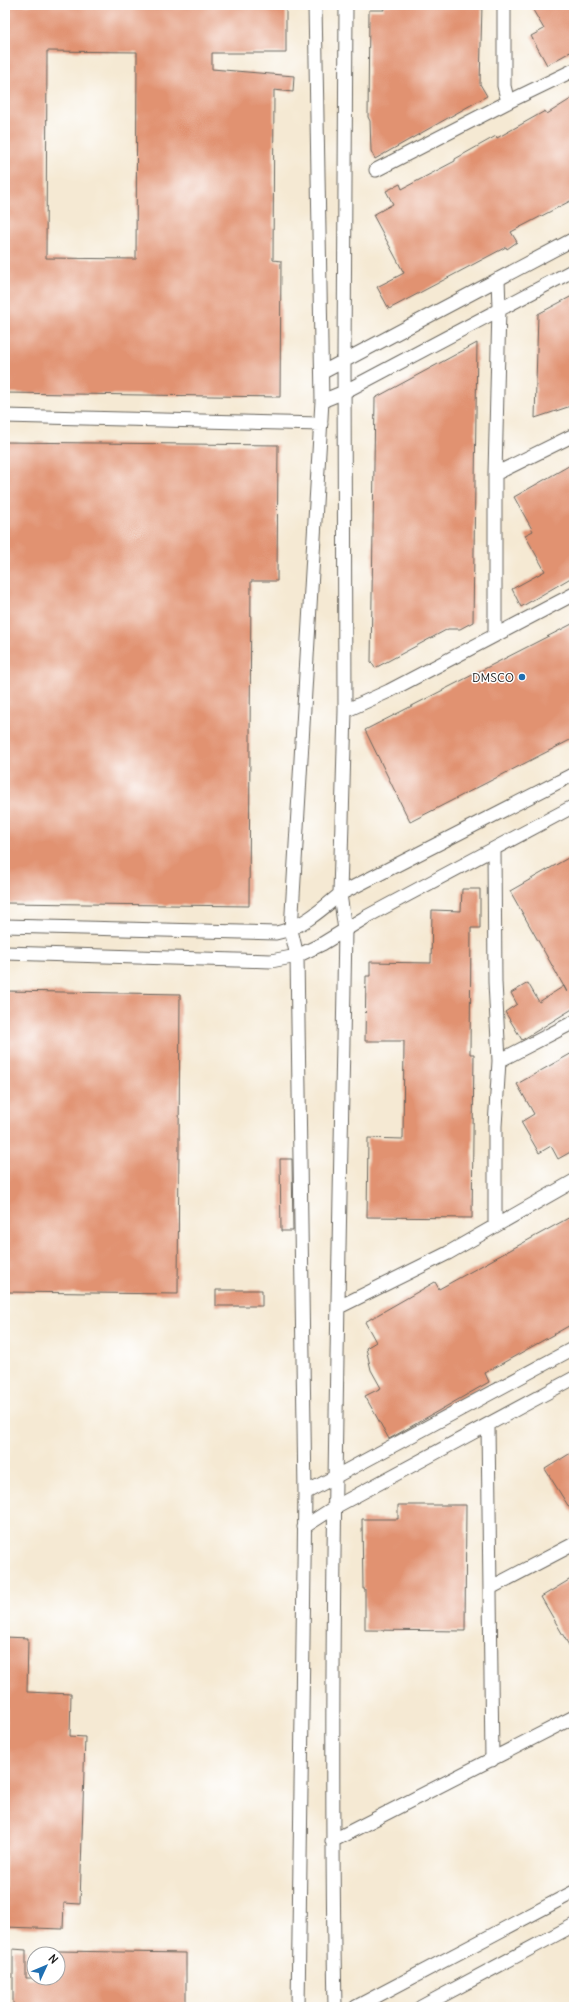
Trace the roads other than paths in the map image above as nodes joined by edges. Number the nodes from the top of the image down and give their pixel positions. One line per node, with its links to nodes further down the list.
1 (315, 5): 12 (street)
2 (346, 5): 11 (street)
3 (504, 5): 5 (street)
4 (574, 70): 5 (street)
5 (508, 102): 6 (street)
6 (376, 170)
7 (574, 239): 9 (street)
8 (574, 270): 10 (street)
9 (498, 279): 10 (street); 11 (street)
10 (500, 308): 13 (street); 18 (street)
11 (344, 359): 12 (street); 13 (street)
12 (323, 372): 14 (street)
13 (344, 392): 14 (street); 21 (street)
14 (322, 402): 16 (street)
15 (5, 416): 16 (street)
16 (321, 424): 27 (street)
17 (574, 435): 18 (street)
18 (495, 474): 20 (street)
19 (574, 594): 20 (street)
20 (495, 635): 21 (street)
21 (345, 711): 25 (street)
22 (574, 774): 25 (street)
23 (574, 806): 24 (street)
24 (494, 849): 28 (street); 32 (street)
25 (340, 894): 27 (street); 28 (street)
26 (5, 926): 27 (street)
27 (291, 930): 30 (street)
28 (345, 930): 30 (street); 35 (street)
29 (5, 953): 30 (street)
30 (297, 956): 40 (street)
31 (574, 1022): 32 (street)
32 (499, 1061): 34 (street)
33 (574, 1181): 34 (street)
34 (495, 1225): 35 (street)
35 (339, 1306): 39 (street)
36 (574, 1348): 39 (street)
37 (574, 1378): 38 (street)
38 (488, 1425): 41 (street); 44 (street)
39 (335, 1476): 40 (street); 41 (street)
40 (305, 1493): 42 (street)
41 (335, 1507): 42 (street); 47 (street)
42 (304, 1527): 50 (street)
43 (574, 1544): 44 (street)
44 (490, 1588): 46 (street)
45 (574, 1717): 46 (street)
46 (492, 1760): 47 (street)
47 (332, 1841): 51 (street)
48 (574, 1892): 52 (street)
49 (574, 1925): 53 (street)
50 (298, 2007)
51 (336, 2007)
52 (356, 2007)
53 (421, 2007)

